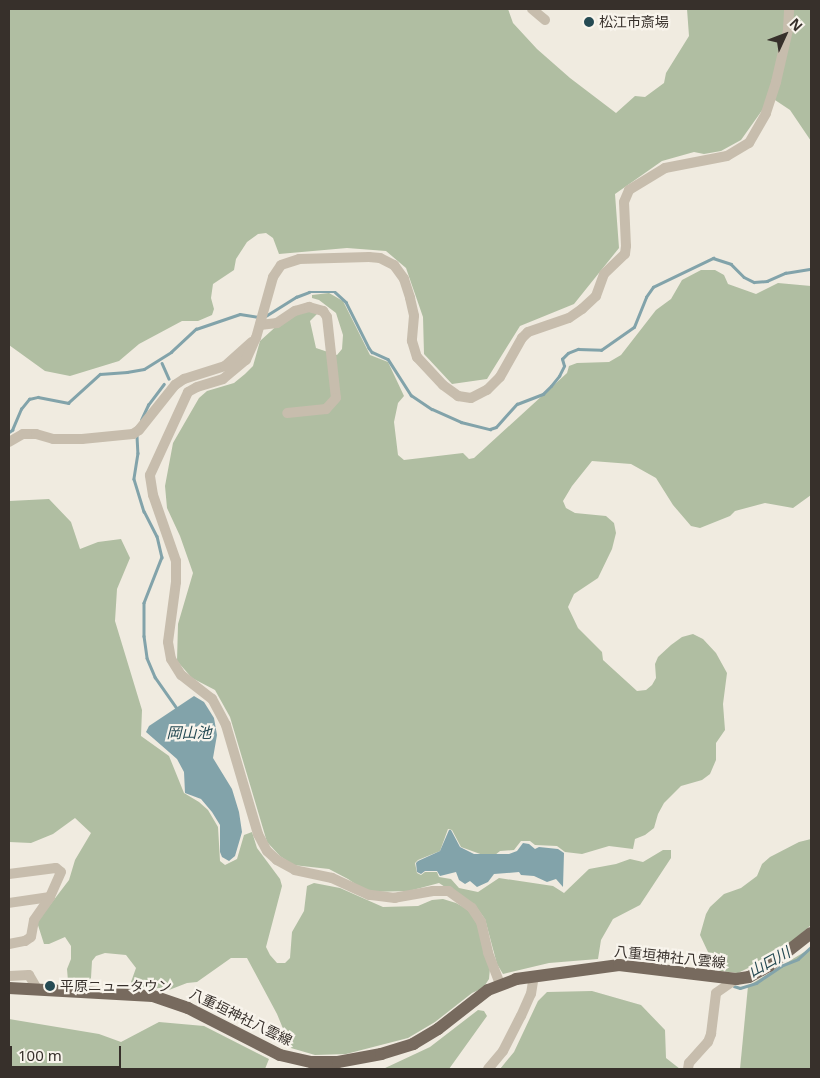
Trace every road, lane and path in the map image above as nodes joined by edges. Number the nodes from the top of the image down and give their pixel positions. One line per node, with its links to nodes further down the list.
1 (532, 9): 3 (street)
2 (789, 9): 4 (street)
3 (545, 20)
4 (261, 321): 5 (street); 6 (street)
5 (256, 338): 7 (street); 16 (street)
6 (287, 413)
7 (9, 442)
8 (9, 874): 9 (street)
9 (50, 897): 10 (street); 12 (street)
10 (9, 903)
11 (811, 933): 15 (main road, 八重垣神社八雲線)
12 (9, 944)
13 (9, 976): 18 (street)
14 (534, 976): 15 (main road, 八重垣神社八雲線); 16 (main road, 八重垣神社八雲線); 19 (street)
15 (736, 979): 20 (street)
16 (500, 984): 18 (main road, 八重垣神社八雲線)
17 (9, 988): 18 (main road, 八重垣神社八雲線)
18 (36, 989)
19 (488, 1069)
20 (688, 1069)

